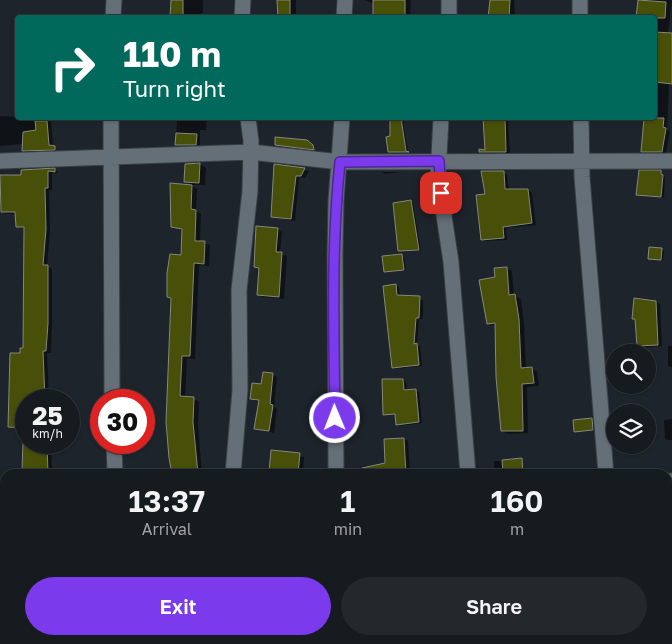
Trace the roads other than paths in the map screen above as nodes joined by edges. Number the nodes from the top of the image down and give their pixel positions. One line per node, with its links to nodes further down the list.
1 (114, 0): 6 (street)
2 (243, 0): 7 (street)
3 (345, 0): 8 (street)
4 (449, 0): 9 (street)
5 (580, 0): 10 (street)
6 (112, 15)
7 (242, 15)
8 (344, 15)
9 (449, 15)
10 (580, 15)
11 (111, 120): 17 (street)
12 (248, 120): 16 (street)
13 (342, 120): 22 (street)
14 (441, 120): 20 (street)
15 (582, 120): 18 (street)
16 (251, 152): 17 (street); 22 (street); 26 (street)
17 (111, 159): 19 (street); 23 (street)
18 (582, 160): 20 (street); 21 (street); 29 (street)
19 (0, 161)
20 (439, 161): 22 (street); 28 (street)
21 (672, 161)
22 (340, 162): 27 (street)
23 (111, 389)
24 (114, 454): 25 (street)
25 (115, 469)
26 (233, 469)
27 (336, 469)
28 (468, 469)
29 (606, 469)

